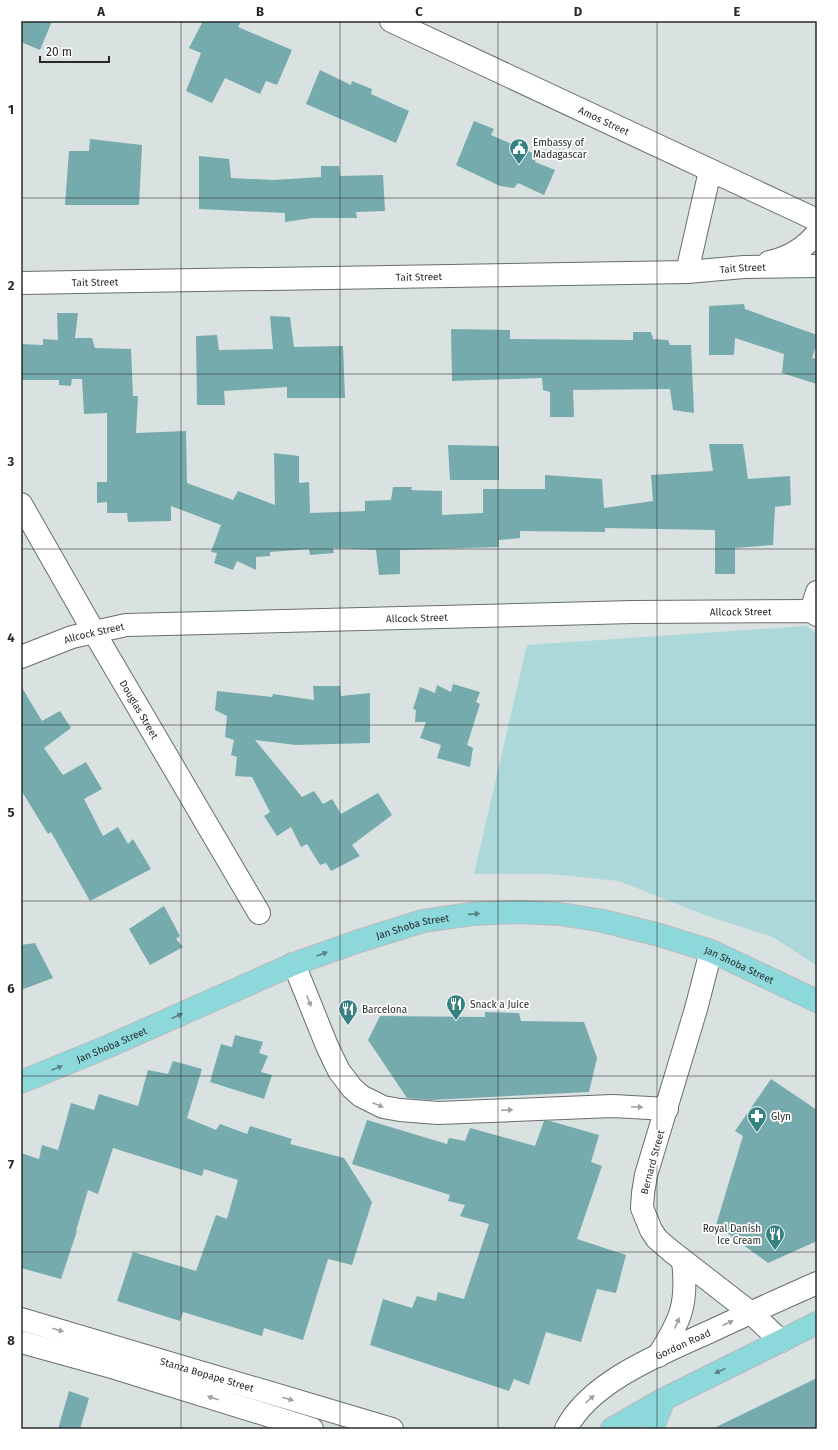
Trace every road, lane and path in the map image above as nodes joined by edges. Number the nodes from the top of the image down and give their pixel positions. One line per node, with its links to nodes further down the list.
1 (391, 21): 2 (street, Amos Street)
2 (710, 170): 3 (street, Amos Street); 7 (street)
3 (817, 220)
4 (817, 233): 6 (street)
5 (817, 266): 6 (street, Tait Street)
6 (744, 267): 7 (street, Tait Street)
7 (687, 272): 8 (street, Tait Street)
8 (21, 283)
9 (21, 504): 11 (street, Douglas Street)
10 (815, 606): 11 (street, Allcock Street)
11 (94, 632): 12 (street, Allcock Street); 13 (street, Douglas Street)
12 (21, 657)
13 (259, 913)
14 (711, 951): 15 (main road, Jan Shoba Street, one-way to 14); 16 (main road, Jan Shoba Street); 18 (street, Bernard Street)
15 (294, 964): 17 (main road, Jan Shoba Street, one-way to 15); 18 (street, one-way to 18)
16 (817, 1001)
17 (21, 1082)
18 (667, 1109): 19 (street, Bernard Street)
19 (683, 1261): 21 (street, Bernard Street); 26 (street, one-way to 19)
20 (817, 1283): 21 (street, Gordon Road)
21 (751, 1313): 24 (street, Bernard Street); 26 (street, Gordon Road, one-way to 21)
22 (21, 1319): 29 (street, Stanza Bopape Street, one-way to 29)
23 (817, 1323): 24 (main road)
24 (781, 1341): 27 (main road, one-way to 27)
25 (21, 1342): 28 (street, one-way to 25)
26 (657, 1357): 30 (street, Gordon Road, one-way to 26)
27 (664, 1399): 31 (main road); 32 (main road)
28 (312, 1429)
29 (392, 1429)
30 (566, 1429)
31 (612, 1429)
32 (652, 1429)

